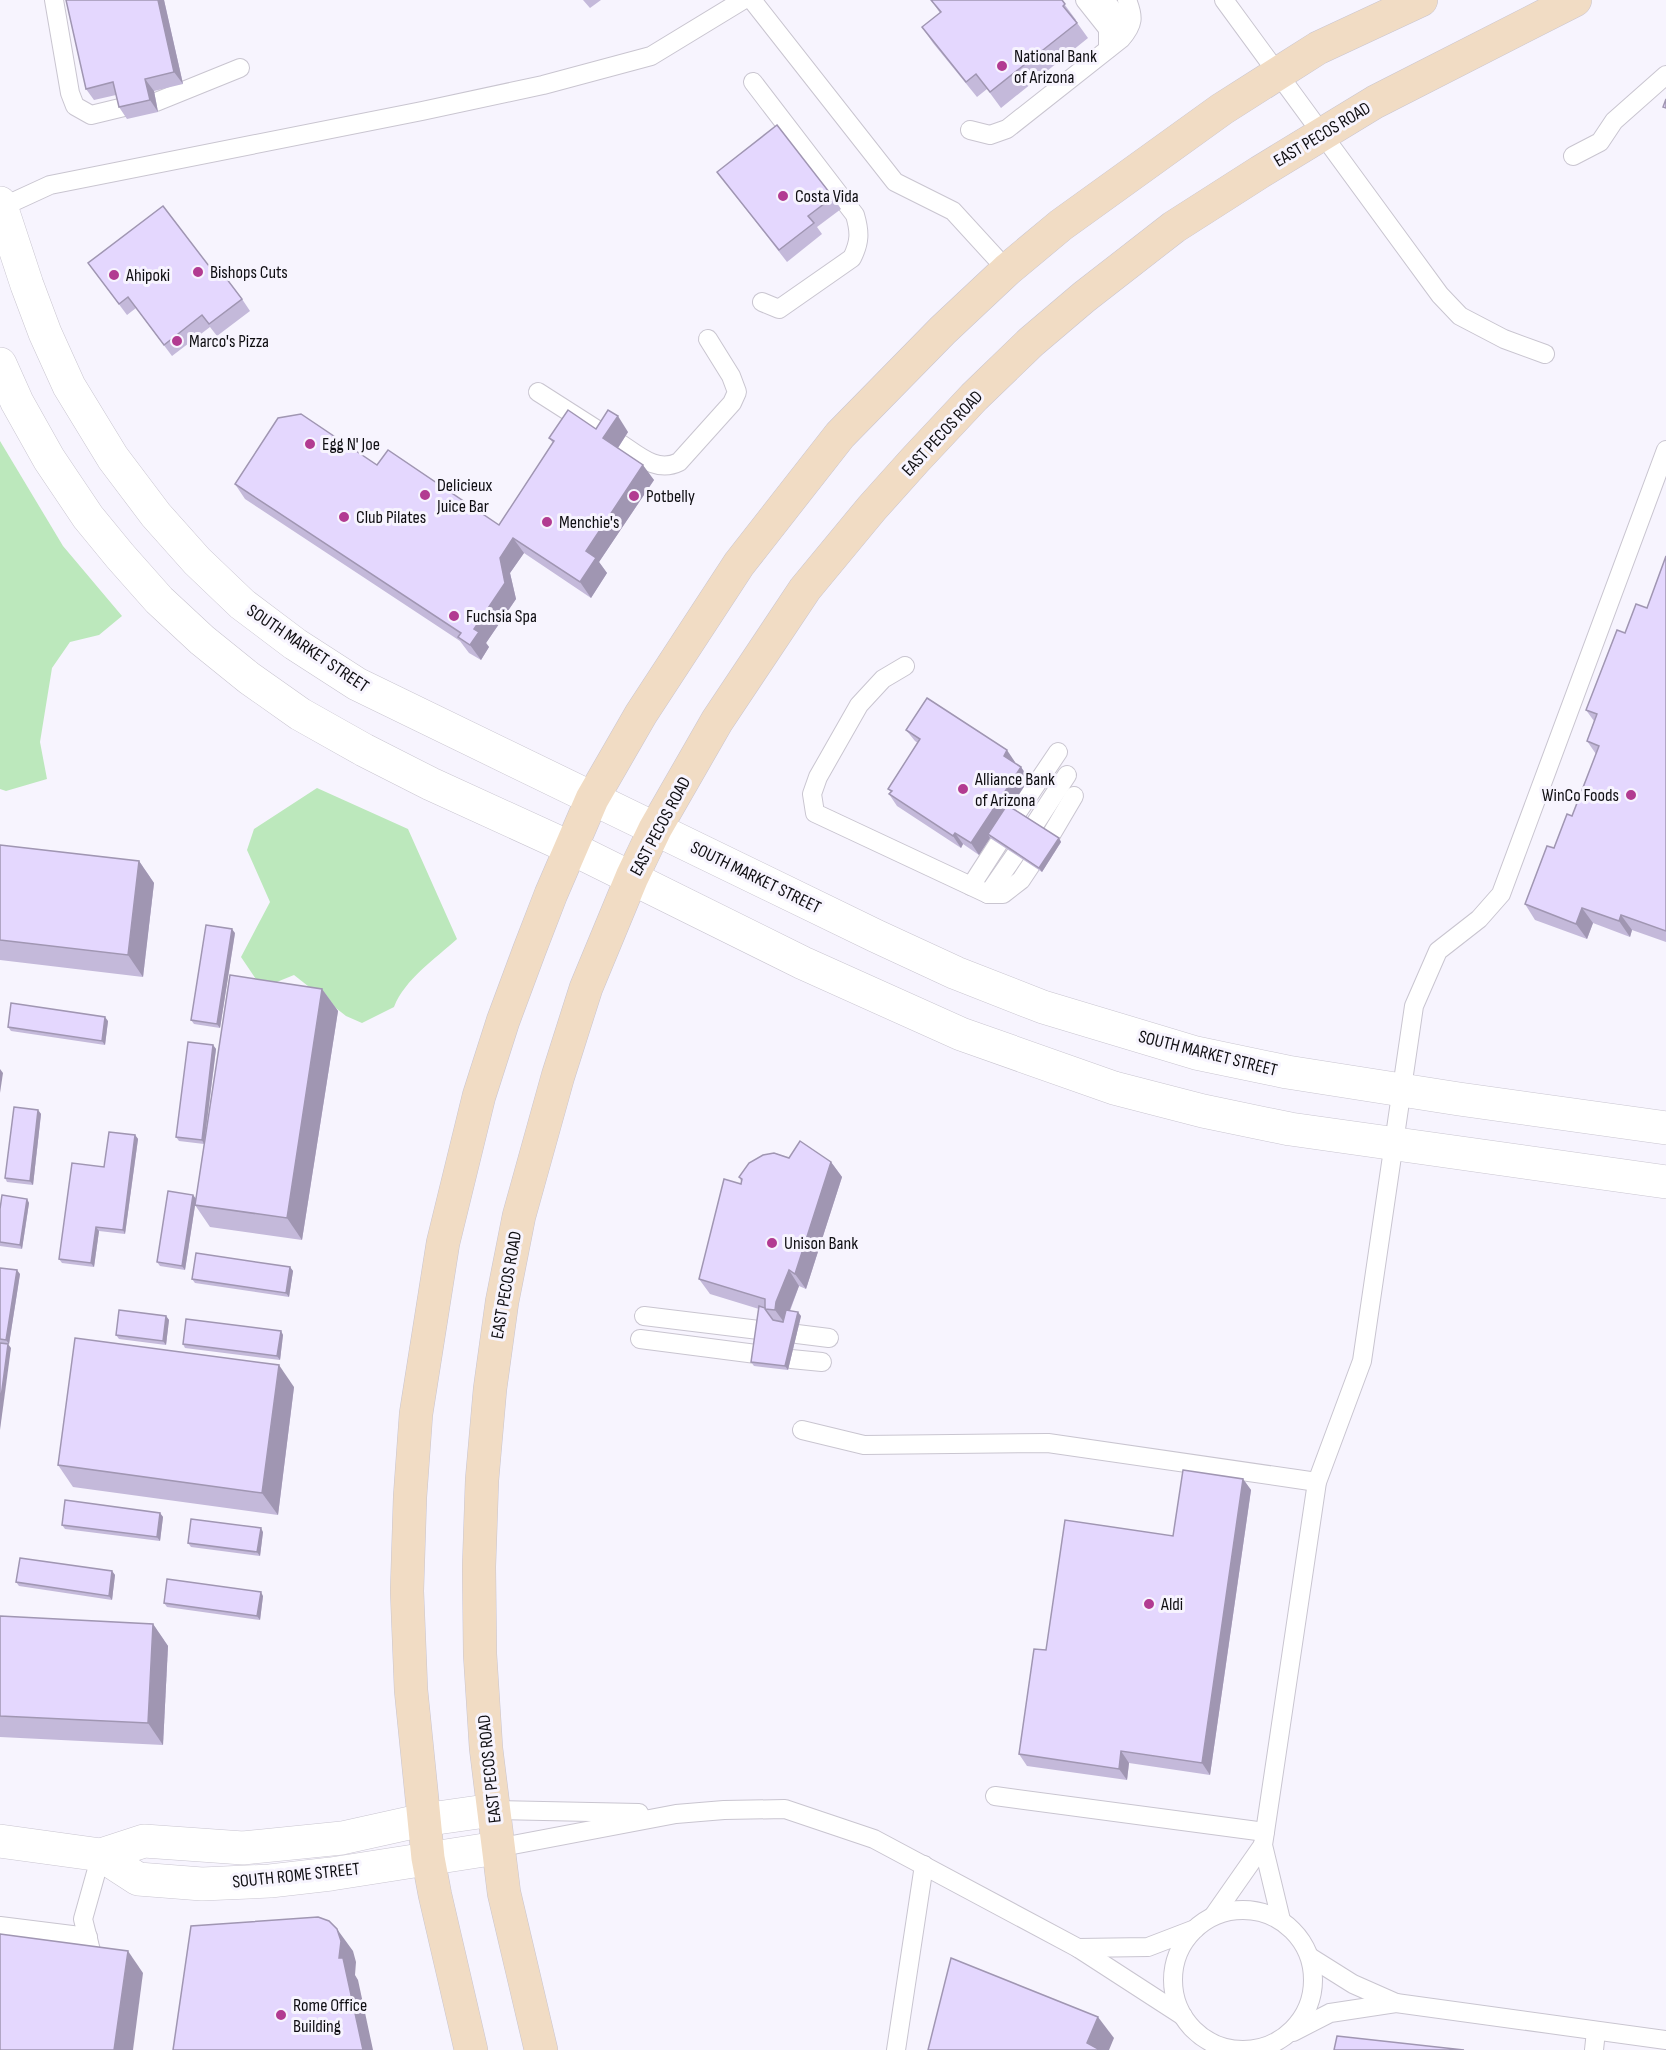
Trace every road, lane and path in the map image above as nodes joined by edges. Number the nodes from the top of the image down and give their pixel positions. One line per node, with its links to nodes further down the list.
1 (54, 0): 17 (lane)
2 (743, 0): 22 (lane)
3 (752, 0): 23 (lane)
4 (1084, 0): 11 (lane)
5 (1105, 0): 10 (lane)
6 (1127, 0): 10 (lane)
7 (1224, 0): 13 (lane)
8 (1421, 0): 13 (main road)
9 (1575, 0): 19 (main road, EAST PECOS ROAD)
10 (1124, 35): 11 (lane)
11 (1108, 49): 18 (lane)
12 (240, 68): 16 (lane)
13 (1277, 73): 19 (lane); 23 (main road)
14 (1666, 75): 20 (lane)
15 (753, 82): 24 (lane)
16 (156, 102)
17 (124, 107)
18 (970, 130)
19 (1322, 134): 26 (lane); 37 (main road, EAST PECOS ROAD)
20 (1573, 156)
21 (0, 203): 22 (street, SOUTH MARKET STREET)
22 (0, 208): 34 (street, SOUTH MARKET STREET)
23 (1007, 270): 34 (main road)
24 (762, 302)
25 (708, 339): 28 (lane)
26 (1545, 354)
27 (0, 364): 40 (street)
28 (538, 392)
29 (1666, 450): 46 (lane)
30 (905, 666): 44 (lane)
31 (1058, 752): 35 (lane)
32 (1067, 775): 36 (lane)
33 (1074, 796): 38 (lane)
34 (592, 799): 37 (street, SOUTH MARKET STREET); 40 (main road)
35 (1017, 813)
36 (1035, 824)
37 (655, 830): 43 (main road, EAST PECOS ROAD); 46 (street, SOUTH MARKET STREET)
38 (1051, 835)
39 (998, 844): 44 (lane)
40 (571, 848): 43 (street); 63 (main road)
41 (1015, 855): 45 (lane)
42 (1030, 866): 45 (lane)
43 (632, 877): 48 (street); 61 (main road, EAST PECOS ROAD)
44 (971, 886): 45 (lane)
45 (988, 894)
46 (1402, 1091): 47 (street, SOUTH MARKET STREET); 48 (lane)
47 (1666, 1128)
48 (1394, 1144): 49 (street); 59 (lane)
49 (1666, 1182)
50 (644, 1316): 51 (lane)
51 (759, 1330)
52 (796, 1334): 53 (lane)
53 (829, 1338)
54 (640, 1339): 55 (lane)
55 (756, 1354)
56 (790, 1359): 57 (lane)
57 (822, 1362)
58 (802, 1430): 59 (lane)
59 (1317, 1482): 64 (lane)
60 (995, 1796): 64 (lane)
61 (493, 1810): 62 (lane); 63 (street, SOUTH ROME STREET); 66 (main road, EAST PECOS ROAD)
62 (676, 1814): 66 (lane); 69 (lane)
63 (423, 1820): 67 (street, SOUTH ROME STREET); 68 (main road)
64 (1264, 1839): 70 (lane); 71 (lane)
65 (0, 1841): 67 (street, SOUTH ROME STREET)
66 (497, 1848): 68 (street, SOUTH ROME STREET); 86 (main road, EAST PECOS ROAD)
67 (101, 1854): 68 (street, SOUTH ROME STREET); 74 (lane)
68 (428, 1858): 85 (main road)
69 (924, 1865): 75 (lane); 87 (lane)
70 (1214, 1915): 71 (lane); 73 (lane)
71 (1281, 1920): 76 (lane)
72 (0, 1926): 74 (lane)
73 (1195, 1929): 75 (lane); 79 (lane)
74 (88, 1937): 77 (lane)
75 (1078, 1948): 79 (lane)
76 (1310, 1957): 78 (lane); 82 (lane)
77 (95, 1967)
78 (1396, 2004): 80 (lane); 82 (lane)
79 (1183, 2016): 81 (lane)
80 (1596, 2031): 83 (lane); 89 (lane)
81 (1196, 2032): 84 (lane); 88 (lane)
82 (1288, 2034): 84 (lane)
83 (1666, 2040)
84 (1269, 2047)
85 (471, 2050)
86 (541, 2050)
87 (896, 2050)
88 (1200, 2050)
89 (1594, 2050)

